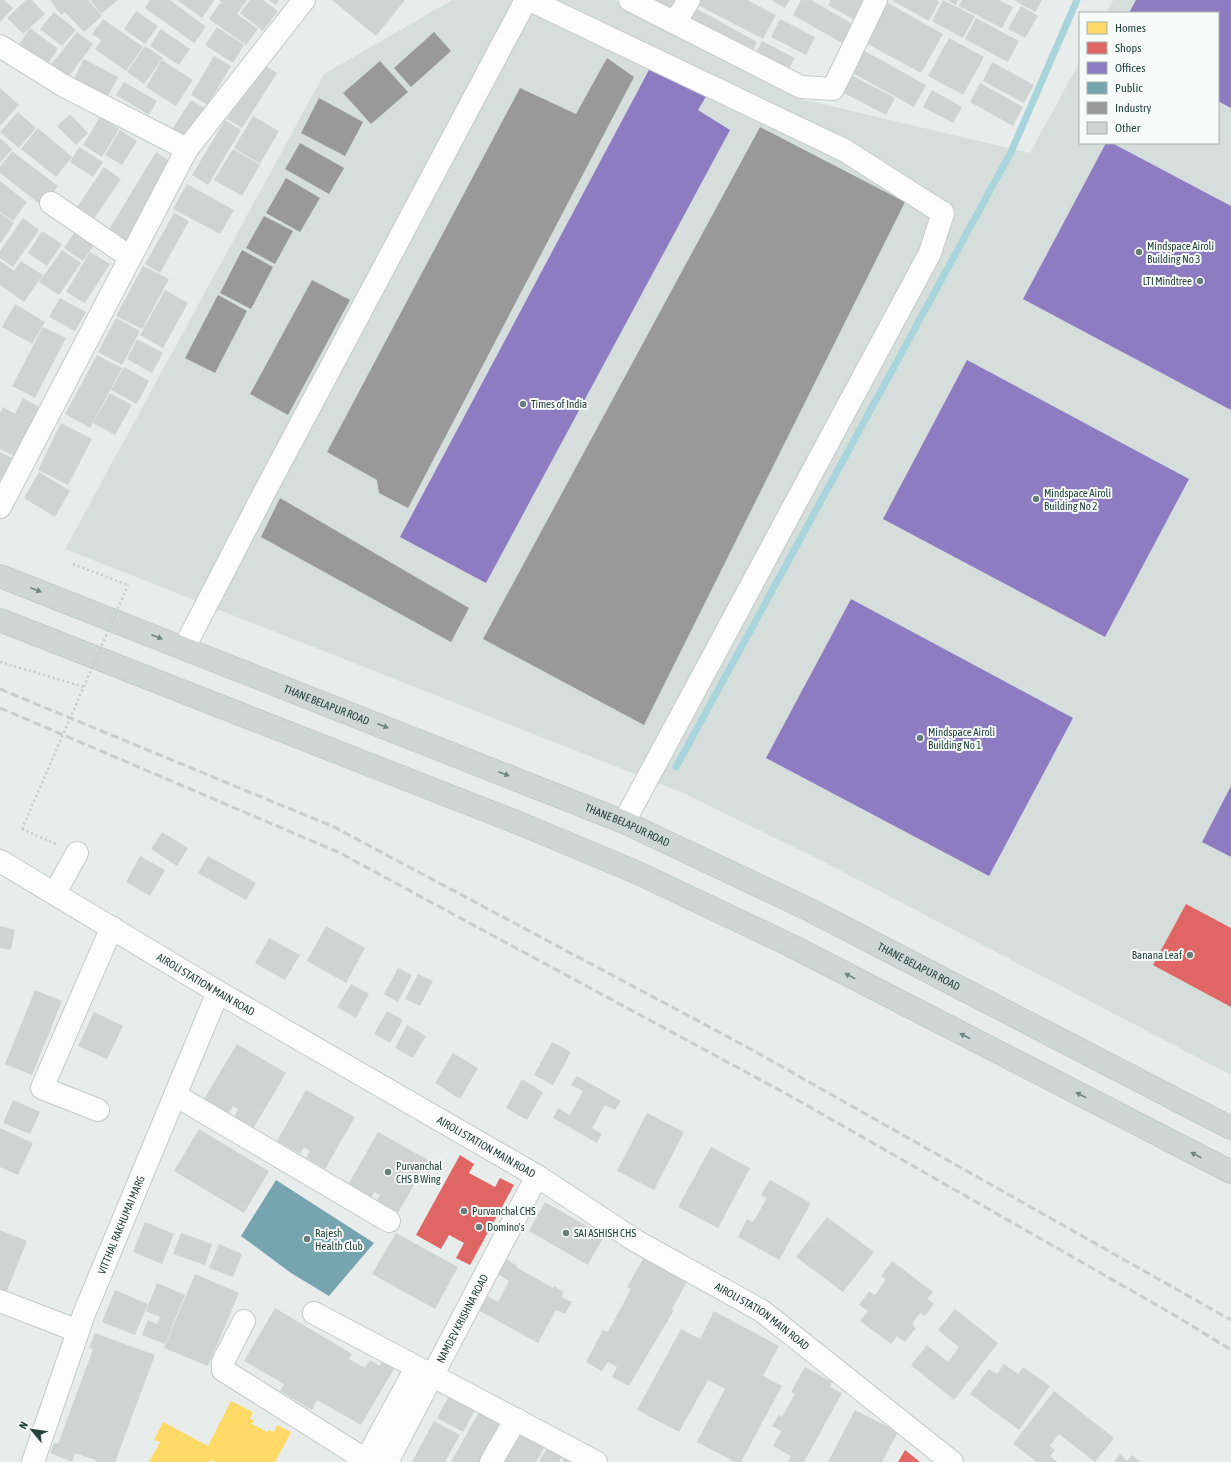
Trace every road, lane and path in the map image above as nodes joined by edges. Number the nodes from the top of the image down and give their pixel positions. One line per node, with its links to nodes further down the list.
1 (304, 0): 9 (street)
2 (526, 0): 16 (street)
3 (530, 0): 19 (street)
4 (630, 0): 7 (street)
5 (689, 0): 7 (street)
6 (876, 0): 7 (street)
7 (675, 22)
8 (0, 46): 9 (street)
9 (186, 149): 11 (street)
10 (51, 203): 11 (street)
11 (130, 257): 12 (street)
12 (0, 508)
13 (73, 564): 18 (path, bridge)
14 (0, 576): 16 (main road, THANE BELAPUR ROAD, one-way to 16)
15 (0, 620): 28 (main road, one-way to 15)
16 (184, 648): 19 (main road, THANE BELAPUR ROAD, one-way to 19)
17 (0, 662): 18 (path)
18 (84, 687): 20 (path, bridge)
19 (624, 822): 27 (main road, THANE BELAPUR ROAD)
20 (77, 853): 22 (street)
21 (0, 861): 22 (street, AIROLI STATION MAIN ROAD)
22 (55, 893): 23 (street, AIROLI STATION MAIN ROAD)
23 (112, 927): 24 (street, AIROLI STATION MAIN ROAD); 26 (street)
24 (218, 992): 25 (street, VITTHAL RAKHUMAI MARG); 29 (street, AIROLI STATION MAIN ROAD)
25 (175, 1095): 30 (street); 34 (street, VITTHAL RAKHUMAI MARG)
26 (98, 1110)
27 (1231, 1128)
28 (1231, 1172)
29 (537, 1176): 35 (street, NAMDEV KRISHNA ROAD); 41 (street, AIROLI STATION MAIN ROAD)
30 (389, 1221)
31 (0, 1301): 34 (street)
32 (314, 1312): 35 (street)
33 (244, 1321): 37 (street)
34 (78, 1331): 38 (street, VITTHAL RAKHUMAI MARG)
35 (425, 1372): 36 (street); 37 (street, NAMDEV KRISHNA ROAD)
36 (516, 1419): 39 (street); 40 (street)
37 (374, 1461)
38 (33, 1462)
39 (491, 1462)
40 (596, 1462)
41 (952, 1462)

